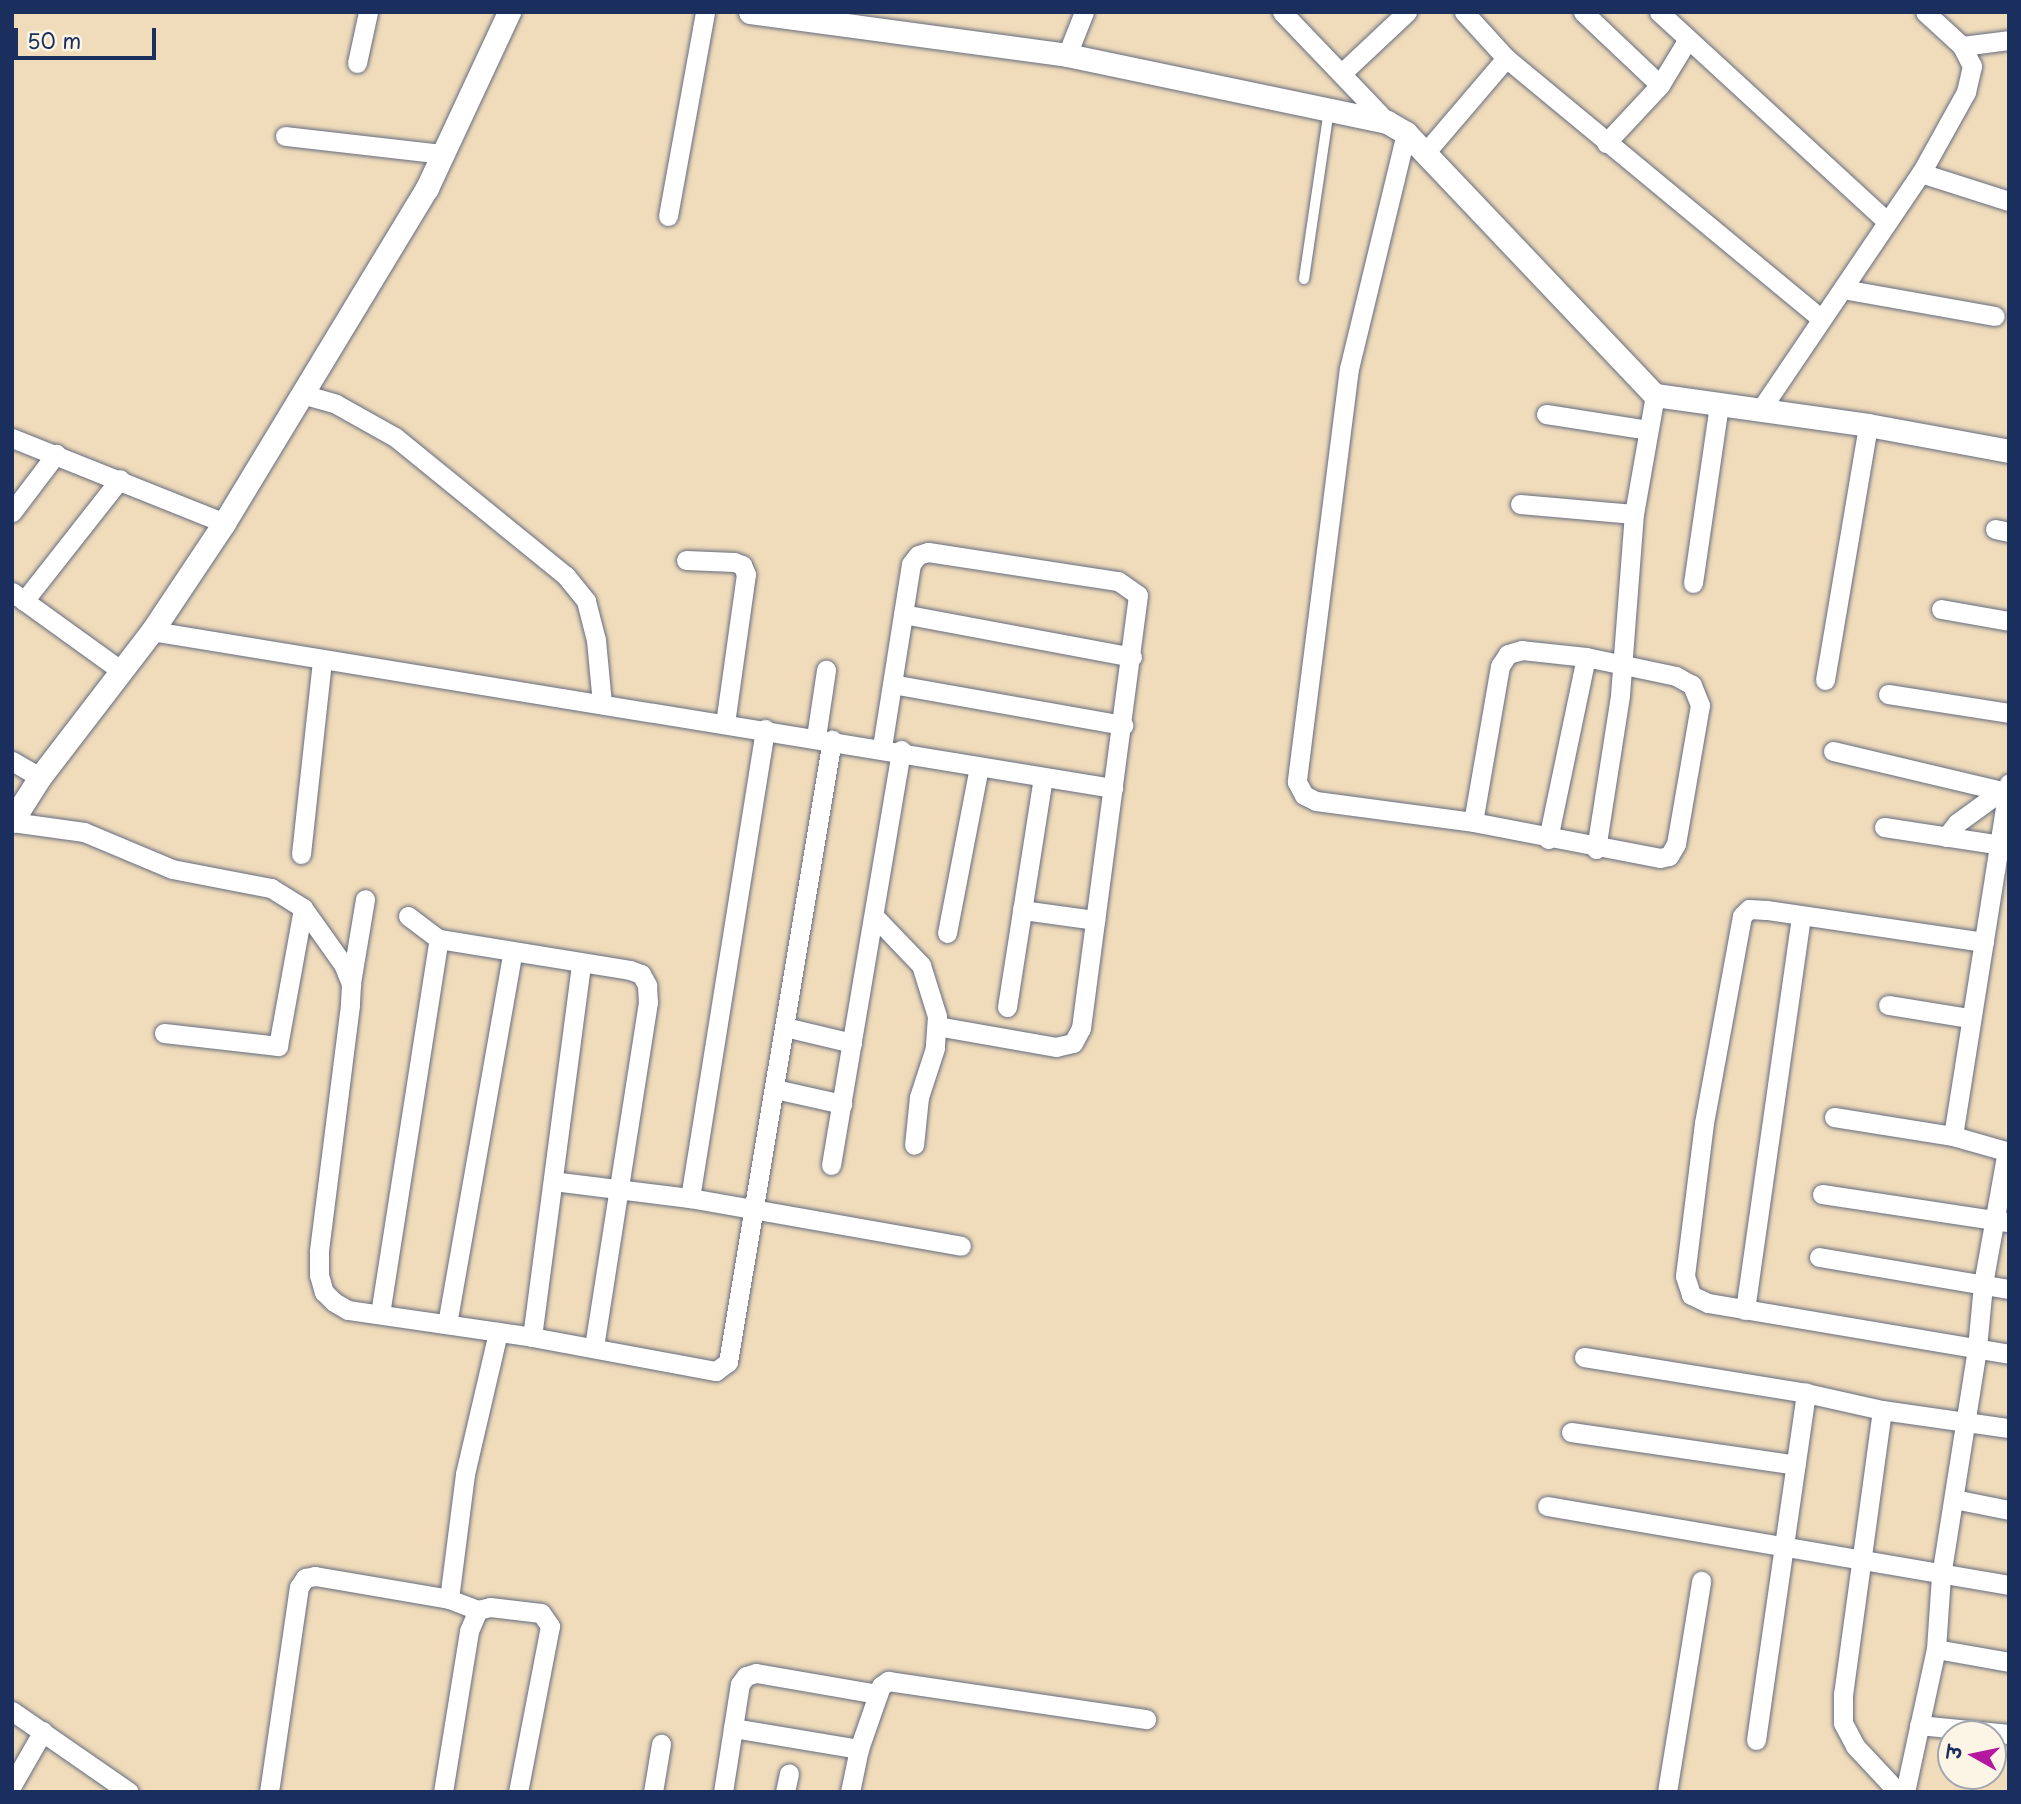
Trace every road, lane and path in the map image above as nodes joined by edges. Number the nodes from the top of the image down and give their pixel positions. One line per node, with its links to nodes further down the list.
1 (368, 12): 17 (street)
2 (509, 12): 25 (street)
3 (705, 12): 28 (street)
4 (750, 12): 15 (street)
5 (1084, 12): 15 (street)
6 (1282, 12): 18 (street)
7 (1406, 12): 18 (street)
8 (1464, 12): 16 (street)
9 (1583, 12): 19 (street)
10 (1659, 12): 12 (street)
11 (1925, 12): 14 (street)
12 (1688, 39): 19 (street); 29 (street)
13 (2009, 40): 14 (street)
14 (1962, 46): 26 (street)
15 (1067, 55): 20 (street)
16 (1506, 58): 23 (street); 24 (street)
17 (357, 63)
18 (1343, 72): 21 (street)
19 (1660, 85): 23 (street)
20 (1329, 109): 21 (street); 30 (lane)
21 (1397, 128): 24 (street); 81 (street)
22 (285, 136): 25 (street)
23 (1606, 143): 33 (street)
24 (1425, 153): 35 (street)
25 (443, 154): 34 (street)
26 (1921, 173): 27 (street); 29 (street)
27 (2009, 201)
28 (668, 216)
29 (1887, 222): 31 (street)
30 (1304, 279)
31 (1843, 289): 32 (street); 33 (street)
32 (1995, 316)
33 (1821, 319): 37 (street)
34 (302, 394): 48 (street); 65 (street)
35 (1656, 395): 36 (street); 40 (street)
36 (1719, 405): 37 (street); 50 (street)
37 (1761, 409): 39 (street)
38 (1546, 414): 40 (street)
39 (1868, 425): 42 (street); 62 (street)
40 (1648, 430): 47 (street)
41 (12, 438): 43 (street)
42 (2009, 451)
43 (56, 454): 44 (street); 46 (street)
44 (120, 479): 48 (street); 51 (street)
45 (1520, 504): 47 (street)
46 (12, 512)
47 (1634, 514): 59 (street)
48 (224, 523): 55 (street)
49 (687, 560): 67 (street)
50 (1693, 583)
51 (18, 597): 60 (street)
52 (1941, 610): 54 (street)
53 (903, 614): 56 (street); 56 (street); 63 (street)
54 (2009, 621)
55 (152, 631): 58 (street); 60 (street)
56 (1132, 657): 68 (street)
57 (1586, 657): 59 (street); 81 (street); 84 (street)
58 (322, 660): 65 (street); 87 (street)
59 (1620, 663): 86 (street); 86 (street)
60 (120, 670): 75 (street)
61 (826, 670): 70 (street)
62 (1825, 680)
63 (892, 684): 68 (street); 71 (street)
64 (1888, 694): 66 (street)
65 (602, 704): 67 (street)
66 (2009, 713)
67 (725, 723): 69 (street)
68 (1122, 725): 77 (street)
69 (765, 729): 70 (street); 118 (street)
70 (824, 738): 71 (street); 105 (street)
71 (891, 749): 74 (street); 92 (street)
72 (1833, 751): 78 (street)
73 (12, 761): 75 (street)
74 (979, 768): 76 (street); 95 (street)
75 (40, 777): 80 (street)
76 (1043, 778): 77 (street); 90 (street)
77 (1113, 789): 94 (street)
78 (2006, 789): 79 (street); 83 (street)
79 (2007, 815): 85 (street)
80 (12, 821): 89 (street)
81 (1473, 822): 84 (street)
82 (1884, 827): 83 (street)
83 (1946, 836): 85 (street)
84 (1548, 839): 86 (street)
85 (2001, 845): 97 (street)
86 (1596, 849)
87 (301, 855)
88 (365, 899): 100 (street)
89 (303, 908): 100 (street); 106 (street)
90 (1022, 910): 94 (street); 102 (street)
91 (408, 916): 96 (street)
92 (874, 916): 104 (street); 107 (street)
93 (1801, 917): 97 (street); 125 (street); 125 (street)
94 (1095, 920): 104 (street)
95 (947, 933)
96 (439, 939): 98 (street); 126 (street)
97 (1983, 942): 103 (street)
98 (512, 954): 99 (street); 127 (street)
99 (581, 965): 115 (street); 116 (street)
100 (351, 984): 126 (street)
101 (1888, 1005): 103 (street)
102 (1006, 1007)
103 (1968, 1018): 111 (street)
104 (937, 1026): 112 (street)
105 (785, 1027): 107 (street); 108 (street)
106 (164, 1033)
107 (852, 1043): 109 (street)
108 (775, 1089): 109 (street); 119 (street)
109 (842, 1104): 114 (street)
110 (1834, 1117): 111 (street)
111 (1953, 1136): 113 (street)
112 (915, 1145)
113 (2008, 1151): 120 (street)
114 (831, 1165)
115 (553, 1181): 116 (street); 129 (street)
116 (617, 1191): 118 (street); 130 (street)
117 (1822, 1194): 120 (street)
118 (690, 1198): 119 (street)
119 (754, 1209): 121 (street); 130 (street)
120 (2002, 1221): 123 (street)
121 (961, 1246)
122 (1819, 1257): 123 (street)
123 (1983, 1284): 124 (street); 131 (street)
124 (2009, 1289)
125 (1745, 1310): 131 (street)
126 (380, 1314): 127 (street)
127 (447, 1324): 128 (street)
128 (498, 1332): 129 (street); 148 (street)
129 (532, 1337): 130 (street)
130 (594, 1348)
131 (1978, 1348): 132 (street); 136 (street)
132 (2009, 1354)
133 (1584, 1357): 134 (street)
134 (1806, 1393): 135 (street); 139 (street)
135 (1882, 1410): 136 (street); 144 (street)
136 (1966, 1419): 137 (street); 140 (street)
137 (2009, 1428)
138 (1571, 1432): 139 (street)
139 (1796, 1465): 143 (street)
140 (1954, 1499): 142 (street); 145 (street)
141 (1547, 1506): 143 (street)
142 (2009, 1510)
143 (1787, 1544): 144 (street); 159 (street)
144 (1863, 1563): 145 (street); 171 (street)
145 (1941, 1576): 147 (street); 150 (street)
146 (1701, 1581): 170 (street)
147 (2009, 1585)
148 (449, 1599): 149 (street); 164 (street)
149 (478, 1610): 165 (street); 166 (street)
150 (1936, 1649): 151 (street); 155 (street)
151 (2009, 1662)
152 (878, 1694): 154 (street); 156 (street); 161 (street)
153 (12, 1711): 157 (street)
154 (1146, 1719)
155 (1919, 1725): 158 (street); 172 (street)
156 (733, 1728): 161 (street); 168 (street)
157 (43, 1731): 162 (street); 163 (street)
158 (2009, 1734)
159 (1756, 1740)
160 (661, 1744): 167 (street)
161 (859, 1749): 169 (street)
162 (12, 1785)
163 (129, 1792)
164 (269, 1792)
165 (443, 1792)
166 (519, 1792)
167 (653, 1792)
168 (723, 1792)
169 (850, 1792)
170 (1667, 1792)
171 (1898, 1792)
172 (1905, 1792)

